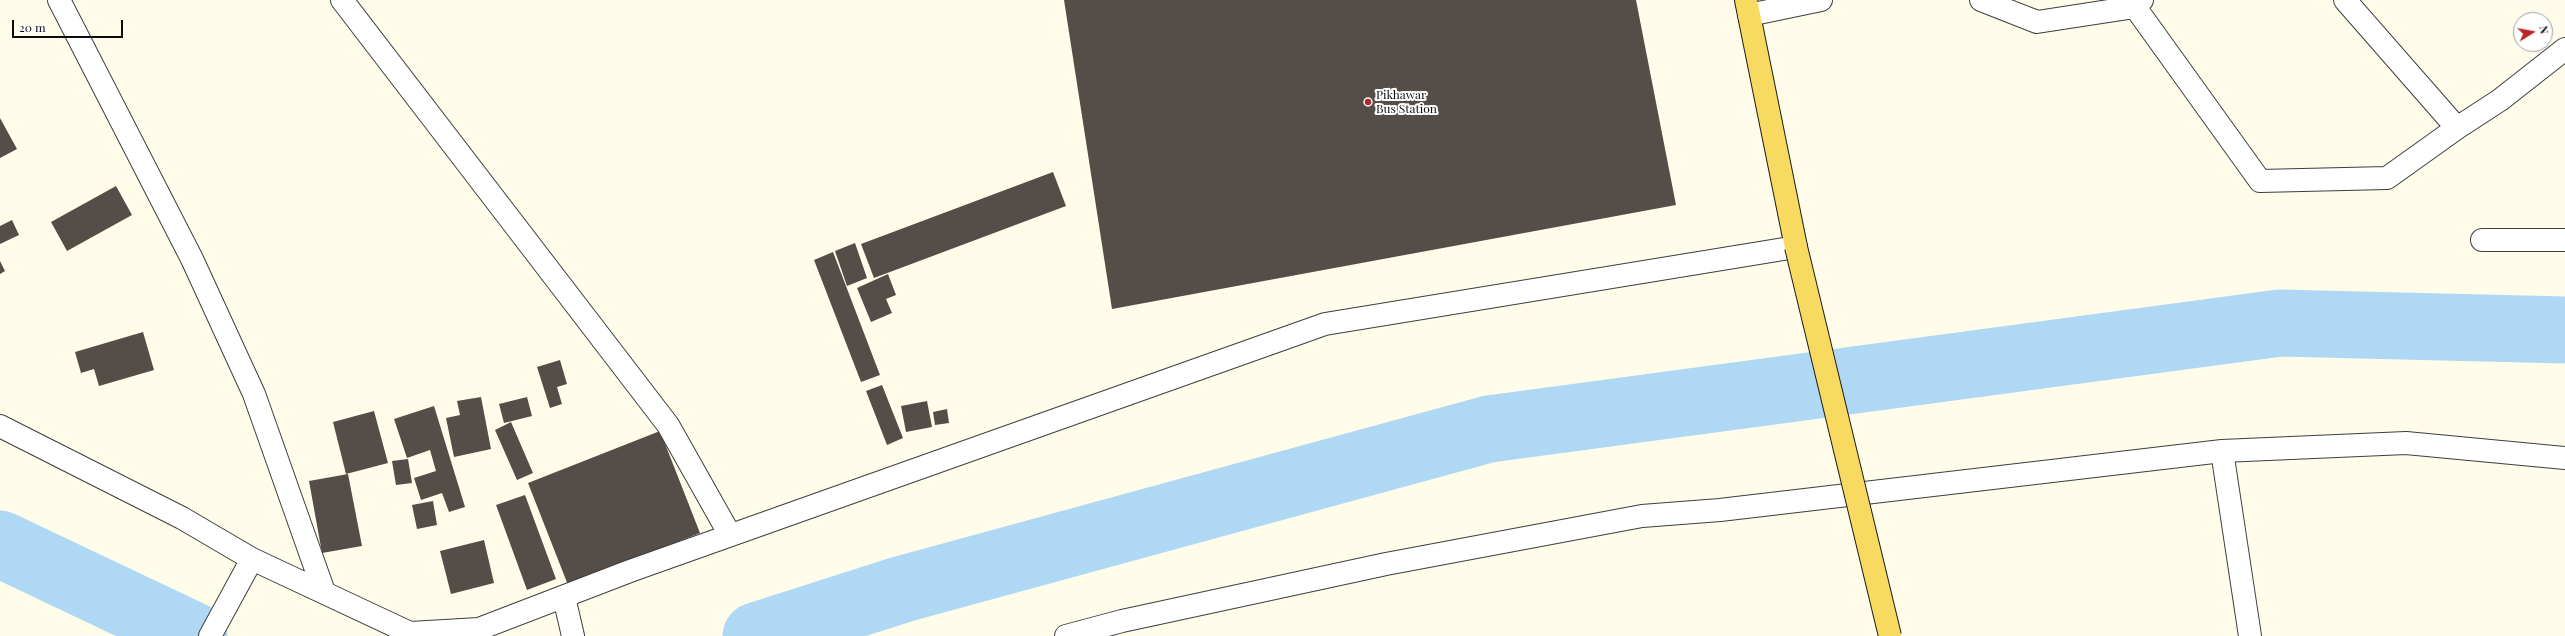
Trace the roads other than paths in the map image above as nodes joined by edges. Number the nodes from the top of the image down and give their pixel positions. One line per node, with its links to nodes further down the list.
1 (59, 0): 18 (street)
2 (342, 0): 16 (street)
3 (1821, 0): 7 (street)
4 (1981, 0): 6 (street)
5 (2345, 0): 9 (street)
6 (2138, 3): 9 (street)
7 (1747, 8): 12 (main road)
8 (2565, 49): 9 (street)
9 (2457, 128)
10 (2482, 240): 11 (street)
11 (2565, 240)
12 (1796, 247): 16 (street); 22 (main road, bridge)
13 (0, 426): 17 (street)
14 (2222, 452): 15 (street); 21 (street); 23 (street)
15 (2565, 458)
16 (730, 535): 19 (street)
17 (252, 559): 18 (street); 20 (street)
18 (324, 592): 19 (street)
19 (569, 617)
20 (210, 636)
21 (1066, 636)
22 (1890, 636)
23 (2250, 636)

